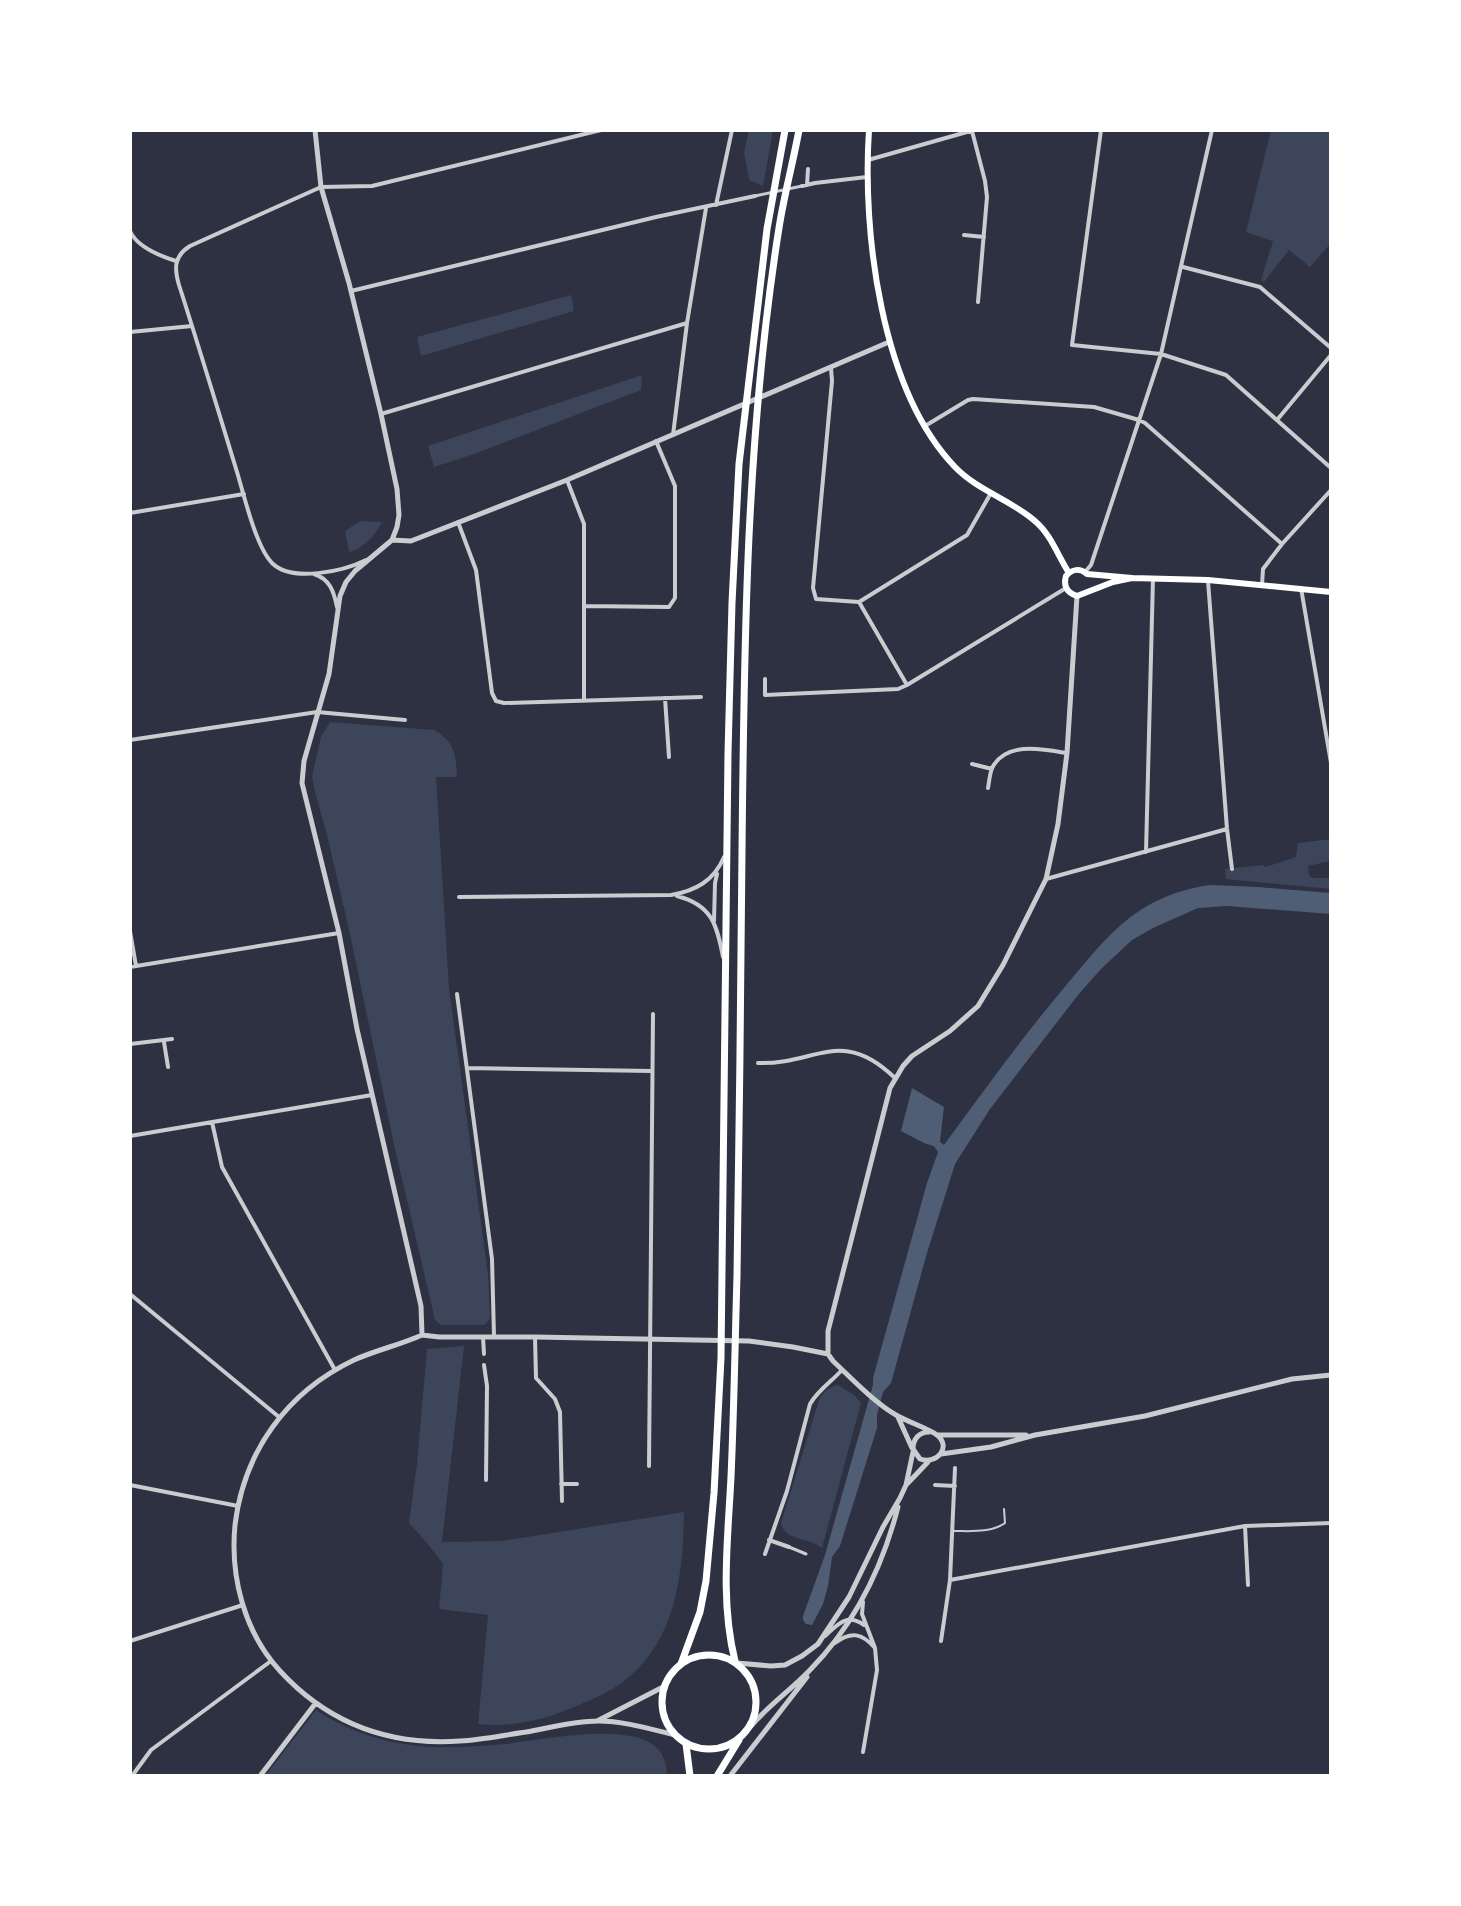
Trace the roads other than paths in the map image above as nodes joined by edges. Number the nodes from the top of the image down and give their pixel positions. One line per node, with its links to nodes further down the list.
1 (315, 130): 16 (street)
2 (572, 130): 11 (street)
3 (601, 130): 11 (street)
4 (732, 130): 18 (street)
5 (785, 130): 81 (highway)
6 (799, 130): 159 (highway)
7 (869, 130): 12 (main road)
8 (974, 130): 12 (street); 22 (street)
9 (1101, 130): 32 (street)
10 (1212, 130): 24 (street)
11 (574, 137): 16 (street)
12 (868, 160): 14 (main road)
13 (808, 169): 15 (street)
14 (869, 177): 15 (street); 30 (main road)
15 (804, 185): 17 (street)
16 (321, 187): 23 (street); 25 (street)
17 (755, 196): 18 (street)
18 (716, 205): 19 (street)
19 (707, 207): 25 (street); 27 (street)
20 (130, 231): 23 (street)
21 (964, 235): 22 (street)
22 (984, 237): 26 (street)
23 (176, 261): 28 (street)
24 (1182, 267): 31 (street); 32 (street)
25 (351, 291): 35 (street)
26 (978, 302)
27 (687, 323): 35 (street); 39 (street)
28 (192, 326): 29 (street); 45 (street)
29 (130, 332)
30 (889, 342): 34 (street); 38 (main road)
31 (1331, 348)
32 (1161, 354): 36 (street); 37 (street)
33 (1331, 355): 37 (street)
34 (831, 368): 39 (street); 63 (street)
35 (381, 414): 48 (street)
36 (1139, 420): 38 (street); 49 (street); 53 (street)
37 (1277, 420): 41 (street)
38 (925, 426): 44 (main road)
39 (673, 435): 40 (street)
40 (656, 441): 42 (street); 64 (street)
41 (1331, 468)
42 (567, 480): 47 (street); 64 (street)
43 (1331, 490): 49 (street)
44 (991, 493): 52 (main road); 63 (street)
45 (244, 494): 46 (street); 51 (street)
46 (130, 513)
47 (458, 522): 48 (street); 70 (street)
48 (392, 540): 50 (street)
49 (1282, 544): 57 (street)
50 (368, 559): 51 (street); 65 (street)
51 (308, 573): 65 (street)
52 (1069, 573): 53 (main road); 58 (main road)
53 (1086, 573): 55 (main road); 60 (main road)
54 (1153, 577): 55 (main road); 56 (main road); 82 (street)
55 (1132, 578): 60 (main road)
56 (1208, 580): 57 (main road); 80 (street)
57 (1262, 585): 59 (main road)
58 (1066, 588): 62 (main road); 67 (street)
59 (1301, 588): 61 (main road); 76 (street)
60 (1089, 590): 62 (main road)
61 (1331, 592)
62 (1077, 596): 74 (street)
63 (859, 602): 67 (street)
64 (585, 606): 70 (street)
65 (337, 615): 71 (street)
66 (765, 679): 67 (street)
67 (907, 685)
68 (701, 697): 69 (street)
69 (665, 698): 70 (street); 75 (street)
70 (584, 701)
71 (317, 712): 72 (street); 73 (street); 90 (street)
72 (405, 720)
73 (130, 740)
74 (1067, 753): 78 (street); 85 (street)
75 (669, 757)
76 (1331, 763)
77 (972, 764): 78 (street)
78 (992, 769): 79 (street)
79 (988, 788)
80 (1227, 829): 82 (street); 84 (street)
81 (726, 851): 83 (street); 92 (highway)
82 (1146, 852): 85 (street)
83 (719, 868): 86 (street); 88 (street)
84 (1232, 869)
85 (1046, 879): 102 (street)
86 (671, 895): 87 (street); 88 (street)
87 (459, 897)
88 (715, 924): 92 (street)
89 (130, 931): 91 (street)
90 (339, 933): 91 (street); 103 (street)
91 (133, 966)
92 (726, 975): 160 (highway)
93 (457, 994): 100 (street)
94 (653, 1014): 101 (street)
95 (172, 1039): 96 (street)
96 (164, 1041): 97 (street); 99 (street)
97 (130, 1044)
98 (758, 1063): 102 (street)
99 (168, 1067)
100 (466, 1068): 101 (street); 108 (street)
101 (652, 1071): 111 (street)
102 (895, 1078): 113 (street)
103 (372, 1095): 104 (street); 107 (street)
104 (212, 1122): 105 (street); 115 (street)
105 (130, 1136)
106 (130, 1294): 119 (street)
107 (422, 1335): 109 (street); 115 (street)
108 (494, 1336): 109 (street); 110 (street)
109 (483, 1337): 112 (street)
110 (535, 1337): 111 (street); 129 (street)
111 (651, 1339): 113 (street); 126 (street)
112 (484, 1354)
113 (828, 1354): 116 (street)
114 (484, 1365): 128 (street)
115 (335, 1370): 119 (street)
116 (842, 1370): 118 (street); 142 (street)
117 (1331, 1375): 122 (street)
118 (897, 1416): 120 (street); 123 (street)
119 (279, 1417): 137 (street)
120 (929, 1432): 121 (street); 123 (street)
121 (937, 1435): 122 (street); 124 (street)
122 (1035, 1435): 124 (street)
123 (913, 1450): 125 (street); 132 (street)
124 (940, 1454): 125 (street)
125 (929, 1462): 132 (street)
126 (649, 1466)
127 (955, 1468): 134 (street)
128 (486, 1480)
129 (561, 1484): 130 (street); 136 (street)
130 (577, 1484)
131 (130, 1485): 137 (street)
132 (906, 1485): 135 (street)
133 (935, 1485): 134 (street)
134 (955, 1486): 141 (street)
135 (900, 1498): 148 (street); 154 (street)
136 (562, 1501)
137 (238, 1506): 149 (street)
138 (1004, 1509): 141 (lane)
139 (1331, 1523): 140 (street)
140 (1245, 1526): 146 (street); 147 (street)
141 (953, 1531): 146 (street)
142 (769, 1540): 143 (street); 144 (street)
143 (789, 1547): 145 (street)
144 (765, 1554)
145 (806, 1554)
146 (950, 1580): 153 (street)
147 (1248, 1585)
148 (863, 1599): 150 (street); 151 (street)
149 (243, 1605): 152 (street); 158 (street)
150 (851, 1619): 151 (street); 154 (street); 155 (street)
151 (868, 1629): 156 (street)
152 (130, 1641)
153 (941, 1641)
154 (818, 1644): 159 (street)
155 (832, 1645): 156 (street); 157 (street)
156 (875, 1648): 168 (street)
157 (820, 1660): 164 (street); 173 (street)
158 (271, 1661): 162 (street); 169 (street)
159 (736, 1662): 160 (highway); 164 (highway)
160 (681, 1664): 161 (highway)
161 (663, 1687): 163 (street); 165 (highway)
162 (315, 1704): 163 (street); 170 (street)
163 (596, 1721): 165 (street)
164 (751, 1726): 166 (highway)
165 (675, 1735): 167 (highway)
166 (740, 1738): 167 (highway); 172 (highway)
167 (686, 1744): 171 (highway)
168 (863, 1752)
169 (132, 1776)
170 (260, 1776)
171 (690, 1776)
172 (717, 1776)
173 (730, 1776)

